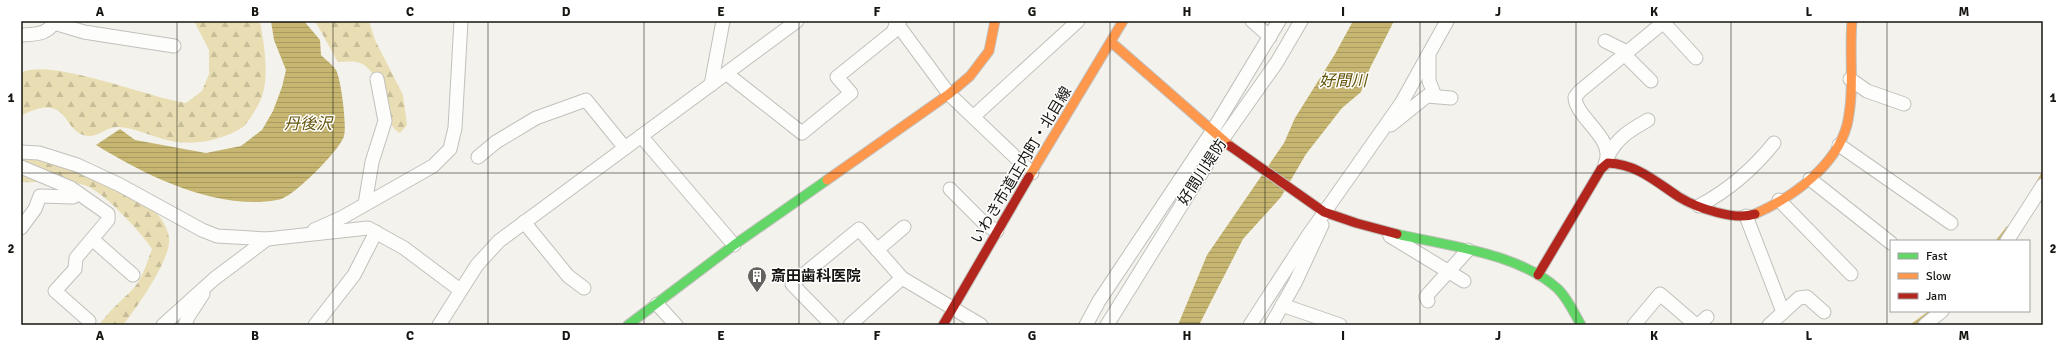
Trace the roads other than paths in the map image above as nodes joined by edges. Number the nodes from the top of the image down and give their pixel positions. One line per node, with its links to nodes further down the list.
1 (461, 21): 51 (street)
2 (723, 21): 27 (street)
3 (798, 21): 23 (street)
4 (996, 21): 28 (street)
5 (1078, 21): 32 (street)
6 (1123, 21): 18 (street, いわき市道正内町・北目線)
7 (1252, 21): 16 (street)
8 (1279, 21): 16 (street)
9 (1301, 21): 37 (street, 好間川堤防)
10 (1447, 21): 20 (street)
11 (1852, 21): 25 (street)
12 (55, 22): 15 (street); 19 (street)
13 (897, 22): 23 (street); 28 (street)
14 (1664, 22): 21 (street); 22 (street)
15 (21, 35)
16 (1270, 38): 34 (street)
17 (1605, 41): 21 (street)
18 (1111, 42): 34 (street); 45 (street, いわき市道正内町・北目線)
19 (174, 46)
20 (1430, 53): 29 (street); 35 (street)
21 (1625, 55): 26 (street); 43 (street)
22 (1696, 58)
23 (727, 74): 27 (street)
24 (376, 79): 51 (street)
25 (1850, 79): 31 (street); 39 (street)
26 (1651, 81)
27 (711, 85): 36 (street)
28 (949, 94): 32 (street); 67 (street)
29 (1435, 96): 30 (street); 35 (street)
30 (1451, 98)
31 (1904, 104)
32 (973, 117): 45 (street)
33 (1648, 120): 43 (street)
34 (1213, 130): 37 (street); 98 (street)
35 (1383, 130): 53 (street)
36 (641, 136): 40 (street); 67 (street)
37 (1222, 141): 53 (street); 99 (street, 好間川堤防)
38 (1774, 143): 52 (street)
39 (1839, 145): 46 (street); 56 (street)
40 (625, 148): 42 (street); 55 (street)
41 (21, 152): 63 (street)
42 (478, 157)
43 (1606, 160): 52 (street); 73 (street)
44 (21, 167): 49 (street)
45 (1032, 174): 61 (street, いわき市道正内町・北目線)
46 (1810, 179): 50 (street); 66 (street)
47 (2043, 185): 65 (street)
48 (950, 189): 61 (street)
49 (78, 194): 58 (street); 64 (street)
50 (1779, 200): 54 (street); 71 (street)
51 (365, 204): 62 (street)
52 (1699, 206): 54 (street)
53 (1324, 212): 59 (street); 81 (street); 100 (street)
54 (1746, 216): 83 (street)
55 (524, 222): 77 (street); 78 (street)
56 (1951, 223)
57 (904, 227): 68 (street)
58 (21, 228)
59 (1382, 230): 69 (street); 70 (street)
60 (376, 232): 62 (street); 78 (street); 91 (street)
61 (997, 232): 82 (street, いわき市道正内町・北目線)
62 (302, 236): 63 (street)
63 (267, 238): 76 (street)
64 (92, 239): 72 (street); 86 (street)
65 (2007, 240)
66 (1890, 242)
67 (734, 245): 80 (street)
68 (877, 250): 74 (street); 94 (street)
69 (1468, 250): 70 (street); 73 (street)
70 (1449, 272): 75 (street); 79 (street)
71 (1851, 274)
72 (133, 275)
73 (1538, 275): 103 (street)
74 (902, 278): 82 (street); 95 (street)
75 (1464, 281)
76 (205, 287): 89 (street); 90 (street)
77 (584, 288)
78 (460, 290): 88 (street)
79 (1428, 301)
80 (657, 304): 92 (street); 93 (street)
81 (1282, 305): 101 (street); 102 (street)
82 (953, 308): 96 (street, いわき市道正内町・北目線); 97 (street)
83 (1783, 312): 84 (street); 105 (street)
84 (1824, 312)
85 (1941, 312): 106 (street)
86 (89, 321)
87 (1700, 322): 104 (street)
88 (441, 324)
89 (164, 325)
90 (185, 325)
91 (315, 325)
92 (628, 325)
93 (676, 325)
94 (832, 325)
95 (850, 325)
96 (943, 325)
97 (981, 325)
98 (1086, 325)
99 (1107, 325)
100 (1250, 325)
101 (1271, 325)
102 (1340, 325)
103 (1581, 325)
104 (1634, 325)
105 (1769, 325)
106 (1925, 325)

